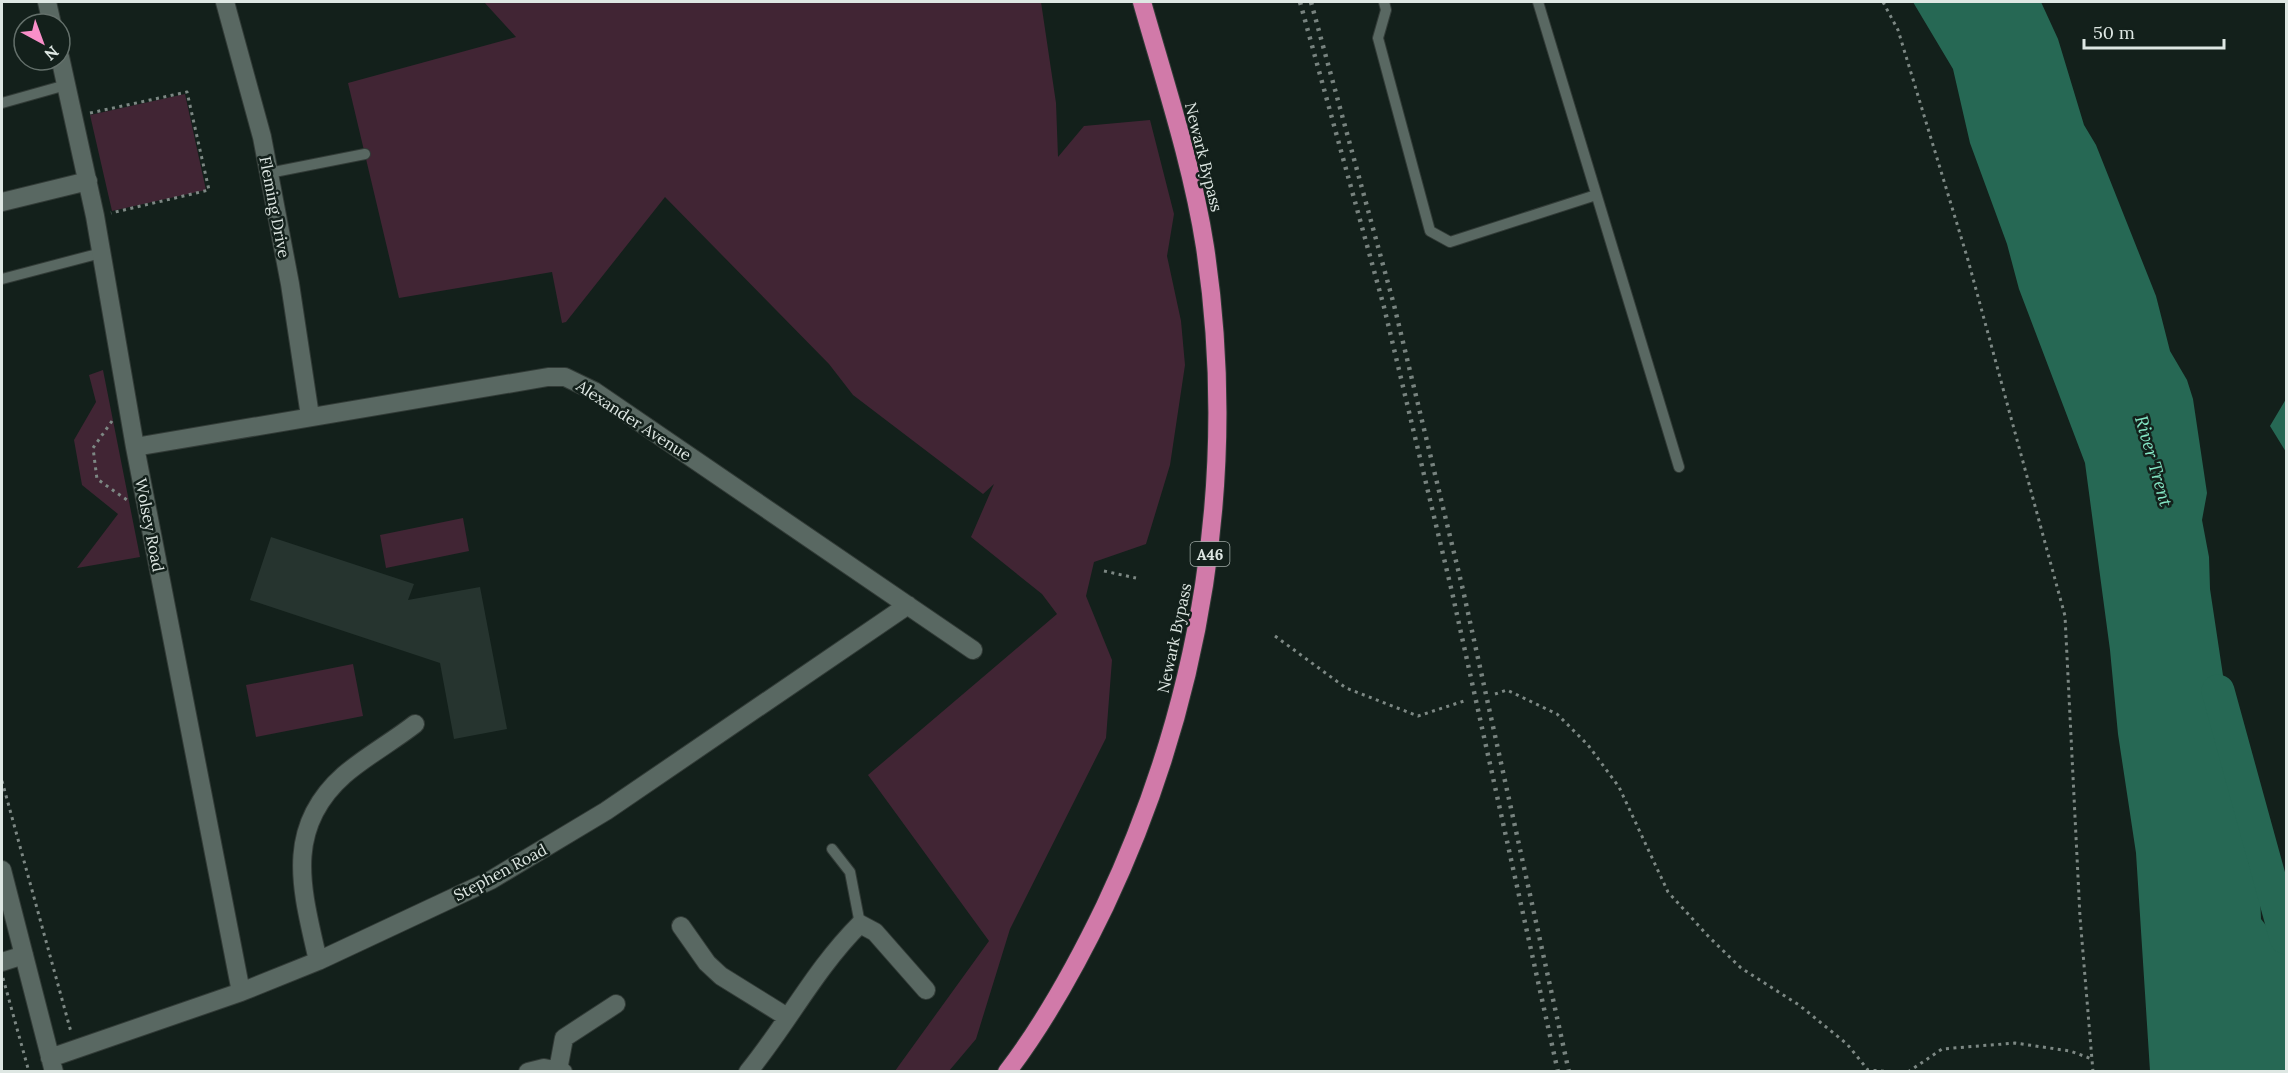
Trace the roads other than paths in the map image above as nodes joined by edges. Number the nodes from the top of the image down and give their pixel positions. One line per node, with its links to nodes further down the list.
1 (225, 2): 9 (street, Fleming Drive)
2 (1142, 2): 36 (highway, Newark Bypass / A46)
3 (1384, 2): 11 (lane)
4 (1538, 2): 11 (lane)
5 (63, 72): 6 (street, Wolsey Road)
6 (66, 85): 7 (lane); 10 (street, Wolsey Road)
7 (2, 103)
8 (365, 154): 9 (lane)
9 (269, 173): 15 (street, Fleming Drive)
10 (88, 182): 12 (street); 13 (street, Wolsey Road)
11 (1596, 195): 17 (lane)
12 (2, 202)
13 (101, 253): 14 (lane); 16 (street, Wolsey Road)
14 (2, 279)
15 (310, 416): 16 (street, Alexander Avenue); 18 (street, Alexander Avenue)
16 (135, 447): 29 (street, Wolsey Road)
17 (1679, 467)
18 (908, 605): 19 (street, Alexander Avenue); 26 (street, Stephen Road)
19 (974, 650)
20 (415, 724): 26 (street)
21 (832, 849): 23 (lane)
22 (2, 870): 25 (street)
23 (860, 924): 28 (street); 31 (street)
24 (681, 926): 31 (street)
25 (24, 955): 27 (street); 32 (street)
26 (318, 961): 29 (street, Stephen Road)
27 (2, 962)
28 (926, 990)
29 (241, 992): 32 (street, Stephen Road)
30 (616, 1004): 34 (street)
31 (787, 1017): 35 (street)
32 (52, 1065)
33 (528, 1071): 34 (street)
34 (561, 1071)
35 (748, 1071)
36 (1007, 1071)

